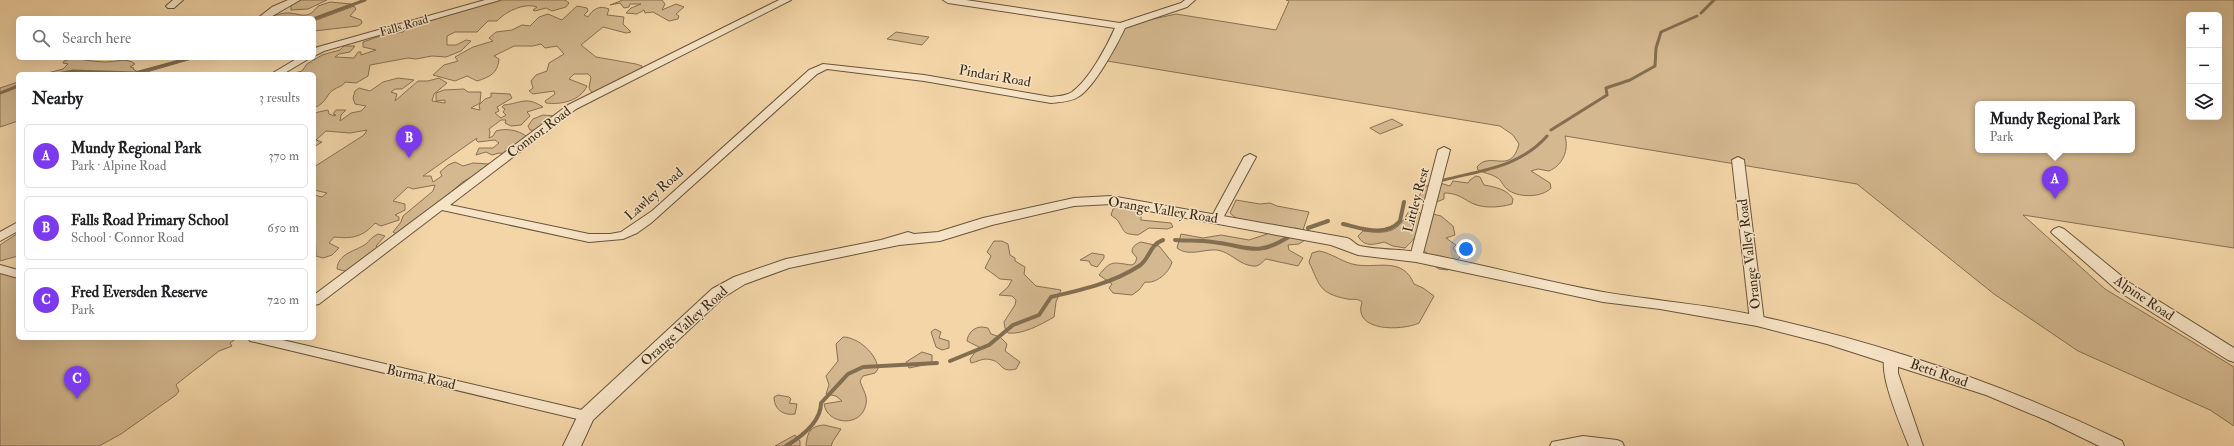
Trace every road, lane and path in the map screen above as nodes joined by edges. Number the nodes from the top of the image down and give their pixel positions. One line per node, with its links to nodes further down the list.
1 (295, 0): 6 (street)
2 (495, 0): 8 (street, Falls Road)
3 (786, 0): 15 (street, Connor Road)
4 (948, 0): 7 (street)
5 (1190, 0): 7 (street)
6 (266, 16)
7 (1121, 26): 10 (street, Pindari Road)
8 (316, 49)
9 (301, 60): 11 (street)
10 (826, 66): 15 (street, Lawley Road)
11 (280, 72)
12 (1444, 150): 20 (street, Littley Rest)
13 (1250, 157): 16 (street)
14 (1738, 160): 24 (street, Orange Valley Road)
15 (439, 206): 23 (street, Connor Road)
16 (1217, 218): 20 (street, Orange Valley Road); 28 (street, Orange Valley Road)
17 (16, 227): 19 (street)
18 (2058, 232): 26 (street, Alpine Road)
19 (0, 237)
20 (1411, 256): 24 (street, Orange Valley Road)
21 (0, 269): 22 (street)
22 (16, 273)
23 (316, 299)
24 (1757, 321): 27 (street, Betti Road)
25 (265, 340): 28 (street, Burma Road)
26 (2234, 356)
27 (1891, 357): 32 (street); 33 (street, Betti Road)
28 (586, 416): 29 (street, Orange Valley Road)
29 (572, 446)
30 (1557, 446): 31 (street)
31 (1616, 446)
32 (1916, 446)
33 (2115, 446)

